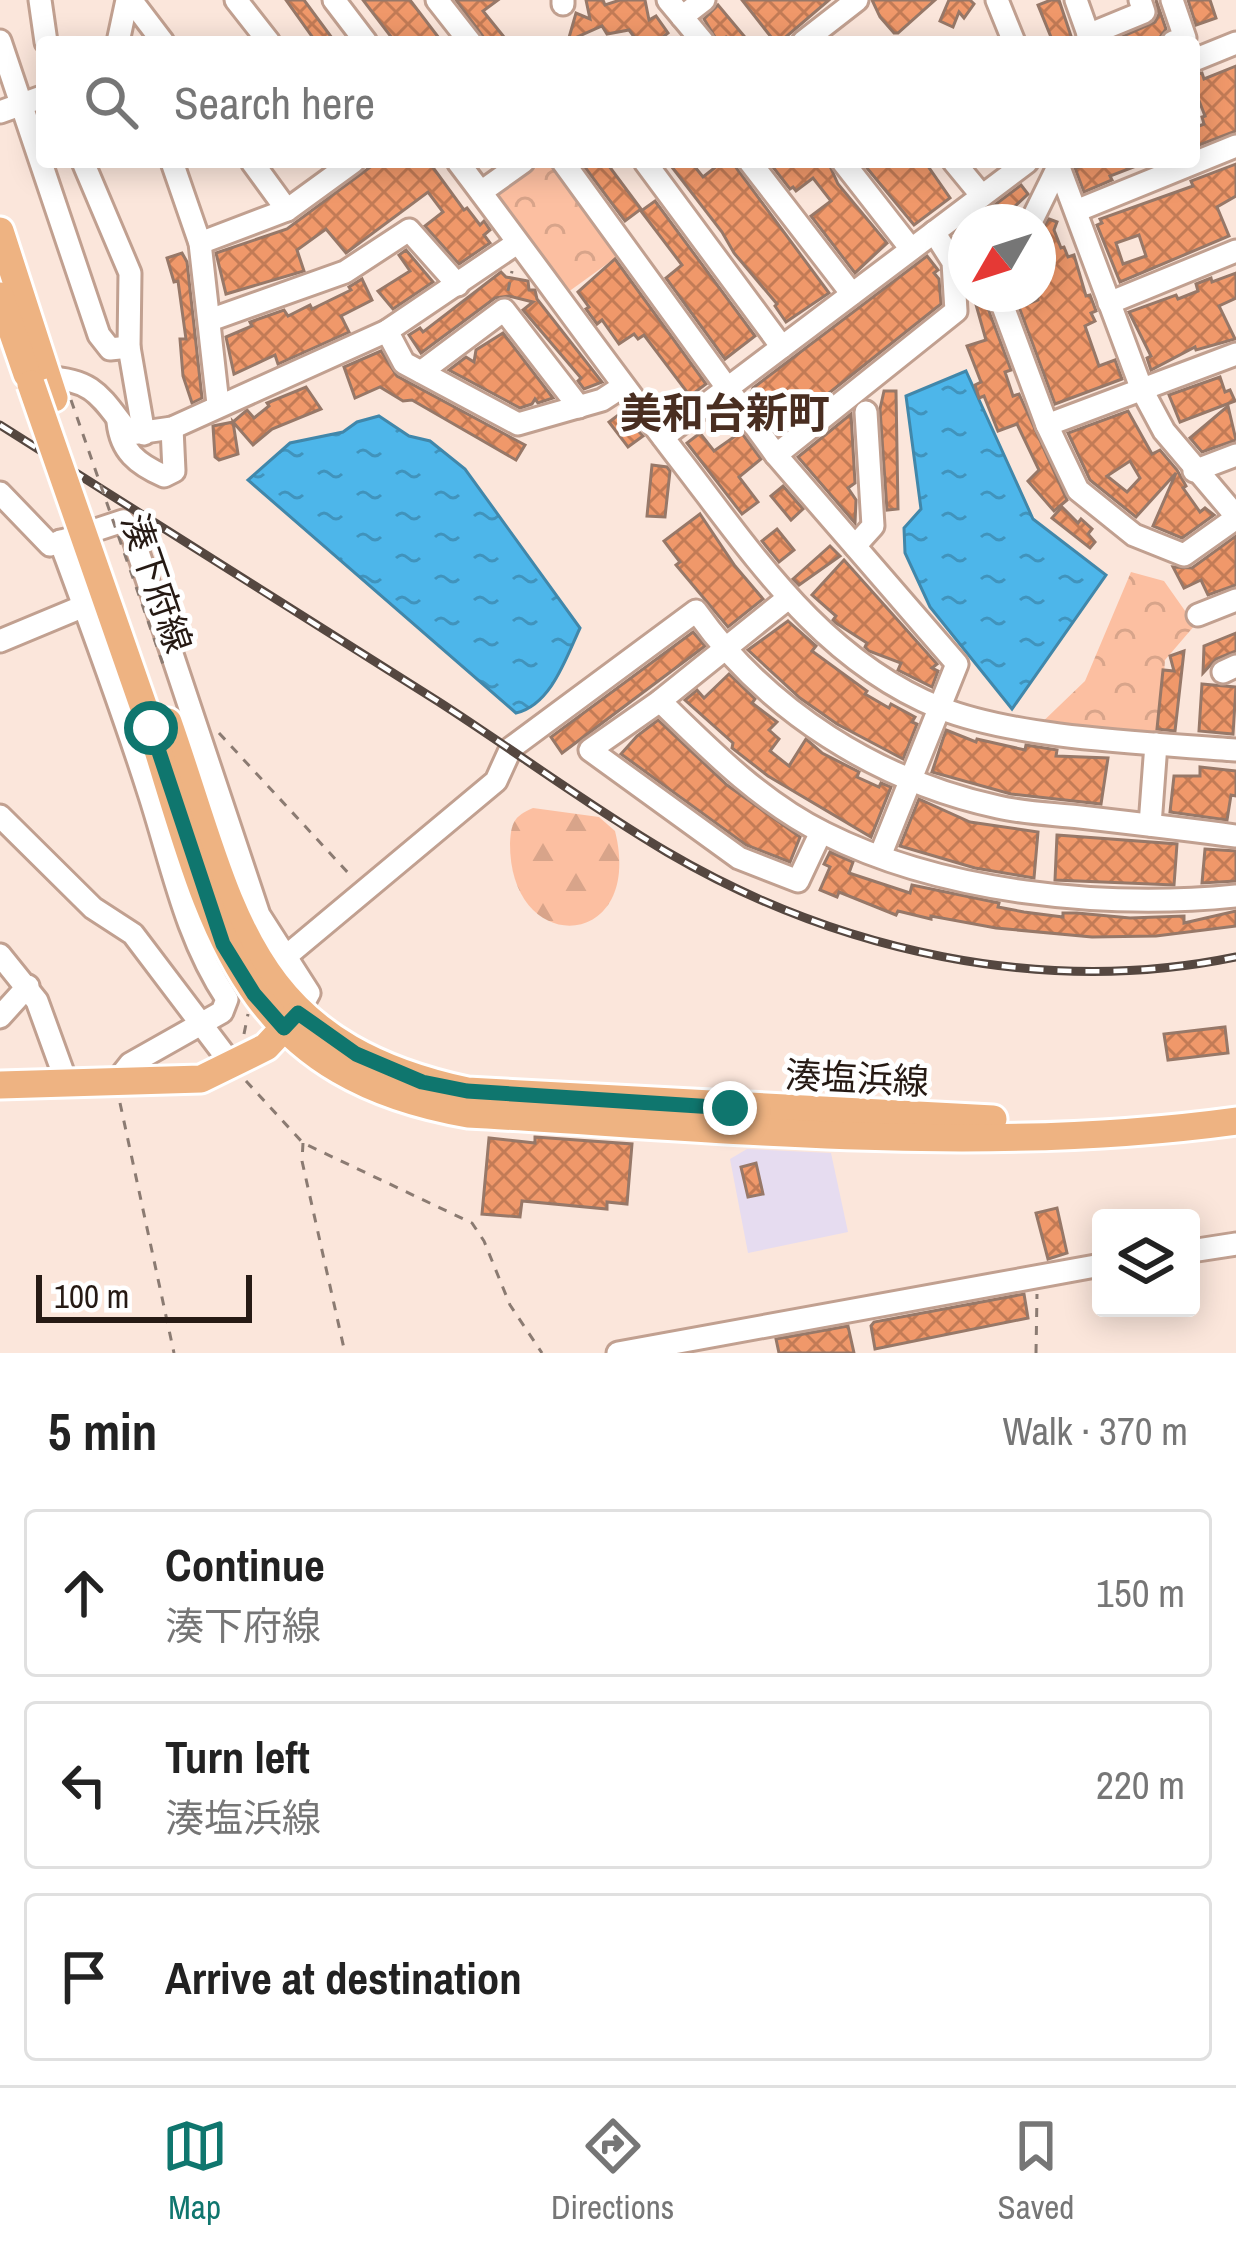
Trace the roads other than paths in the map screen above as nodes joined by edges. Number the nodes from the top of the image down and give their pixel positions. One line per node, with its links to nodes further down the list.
1 (40, 0): 13 (street)
2 (129, 0): 14 (street); 15 (street)
3 (236, 0): 16 (street)
4 (334, 0): 17 (street)
5 (436, 0): 18 (street)
6 (704, 0): 12 (street)
7 (857, 0): 20 (street)
8 (997, 0): 21 (street)
9 (1076, 0): 22 (street)
10 (1140, 0): 23 (street)
11 (1172, 0): 24 (street)
12 (675, 8): 19 (street)
13 (45, 36)
14 (120, 36)
15 (158, 36)
16 (264, 36)
17 (361, 36)
18 (465, 36)
19 (698, 36)
20 (810, 36)
21 (1012, 36)
22 (1088, 36)
23 (1095, 36)
24 (1184, 36)
25 (0, 41): 28 (street)
26 (1236, 43): 27 (street)
27 (1200, 58)
28 (32, 101): 29 (street)
29 (0, 112)
30 (1236, 146): 31 (street)
31 (1200, 161)
32 (51, 168): 66 (street)
33 (86, 168): 66 (street)
34 (174, 168): 55 (street)
35 (256, 168): 51 (street)
36 (345, 168): 51 (street)
37 (463, 168): 48 (street)
38 (515, 168): 48 (street)
39 (567, 168): 71 (street)
40 (649, 168): 67 (street)
41 (755, 168): 60 (street)
42 (848, 168): 57 (street)
43 (959, 168): 49 (street)
44 (1019, 168): 49 (street)
45 (1056, 168): 50 (street)
46 (1060, 168): 52 (street)
47 (1183, 168): 52 (street)
48 (481, 192): 56 (street)
49 (982, 196): 54 (street)
50 (1039, 204)
51 (287, 210): 55 (street)
52 (1076, 212): 62 (street)
53 (0, 231): 72 (main road, 湊下府線)
54 (934, 232): 57 (street); 83 (street)
55 (200, 243): 64 (street)
56 (517, 243): 59 (street); 70 (street)
57 (911, 250): 60 (street)
58 (1236, 251): 62 (street)
59 (458, 285): 64 (street); 65 (street)
60 (852, 294): 67 (street)
61 (0, 296): 72 (main road, 湊下府線)
62 (1109, 303): 73 (street)
63 (1005, 312): 78 (street)
64 (210, 320): 74 (street)
65 (387, 331): 69 (street); 74 (street)
66 (129, 347): 80 (street)
67 (782, 347): 71 (street)
68 (1236, 353): 73 (street)
69 (421, 372): 75 (street); 75 (street)
70 (622, 387): 75 (street); 81 (street)
71 (728, 388): 81 (street); 83 (street)
72 (51, 390): 77 (street); 97 (main road, 湊下府線, bridge)
73 (1142, 391): 78 (street); 84 (street)
74 (218, 404): 79 (street)
75 (579, 407)
76 (866, 412): 88 (street)
77 (117, 419): 79 (street); 80 (street)
78 (1047, 425): 86 (street)
79 (172, 428): 80 (street)
80 (144, 434)
81 (663, 437): 89 (street)
82 (1236, 454): 84 (street)
83 (776, 455): 88 (street)
84 (1194, 471): 86 (street)
85 (0, 493): 87 (street)
86 (1236, 518)
87 (60, 542): 91 (street); 97 (street)
88 (855, 546): 96 (street)
89 (787, 599): 94 (street); 96 (street)
90 (1236, 600): 92 (street)
91 (84, 606): 93 (street); 112 (street)
92 (1198, 615)
93 (0, 641)
94 (723, 649): 95 (street); 100 (street); 108 (street)
95 (660, 701): 103 (street); 103 (street)
96 (940, 708): 98 (street); 100 (street)
97 (170, 723): 108 (street); 111 (main road, 湊下府線)
98 (1156, 744): 99 (street); 102 (street)
99 (1236, 750)
100 (910, 779): 102 (street); 105 (street)
101 (0, 816): 112 (street)
102 (1150, 825): 104 (street)
103 (820, 832): 105 (street)
104 (1236, 836)
105 (880, 856): 106 (street)
106 (1236, 896)
107 (0, 955): 109 (street)
108 (284, 958): 111 (street)
109 (28, 986): 110 (street); 114 (street)
110 (0, 1017)
111 (291, 1020): 113 (main road); 117 (main road, 湊塩浜線); 118 (main road, 湊塩浜線)
112 (200, 1026): 113 (street); 115 (street)
113 (233, 1066): 115 (main road)
114 (66, 1082): 115 (main road); 116 (main road)
115 (116, 1083)
116 (0, 1085)
117 (1236, 1102)
118 (1236, 1121)
119 (1236, 1244): 120 (street)
120 (1200, 1250)
121 (1092, 1266): 122 (street)
122 (618, 1353)

